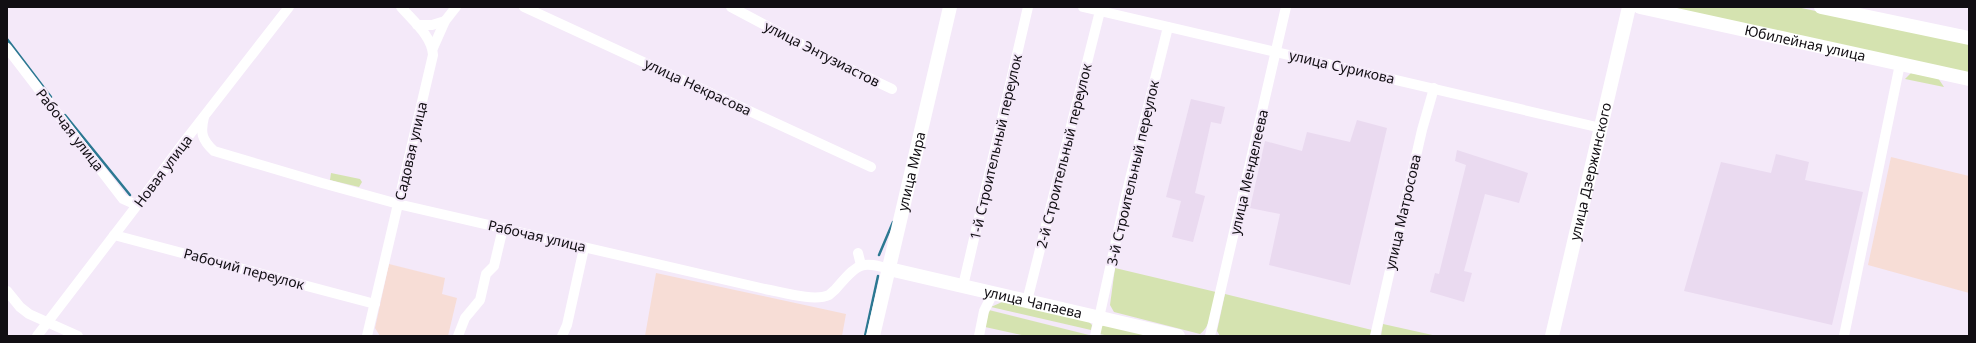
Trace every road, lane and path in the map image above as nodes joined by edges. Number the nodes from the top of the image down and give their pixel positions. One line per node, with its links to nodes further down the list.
1 (289, 7): 25 (street, Новая улица)
2 (401, 7): 15 (street)
3 (456, 7): 14 (street, Садовая улица)
4 (524, 7): 27 (street, улица Некрасова)
5 (731, 7): 24 (street, улица Энтузиастов)
6 (950, 7): 35 (main road, улица Мира)
7 (1028, 7): 36 (street, 1-й Строительный переулок)
8 (1082, 7): 13 (street, улица Сурикова)
9 (1286, 7): 20 (street, улица Менделеева)
10 (1629, 7): 26 (main road, улица Дзержинского)
11 (1640, 7): 21 (main road, Юбилейная улица)
12 (1822, 7): 17 (main road)
13 (1100, 11): 16 (street, улица Сурикова); 39 (street, 2-й Строительный переулок)
14 (445, 21): 15 (street); 19 (street, Садовая улица)
15 (416, 25): 19 (street)
16 (1168, 28): 20 (street, улица Сурикова); 41 (street, 3-й Строительный переулок)
17 (1969, 38)
18 (7, 48): 29 (street, Рабочая улица)
19 (432, 48): 28 (street, Садовая улица)
20 (1276, 52): 23 (street, улица Сурикова); 52 (street, улица Менделеева)
21 (1900, 64): 22 (main road, Юбилейная улица); 55 (street)
22 (1969, 79)
23 (1434, 88): 26 (street, улица Сурикова); 53 (street, улица Матросова)
24 (892, 90)
25 (204, 117): 28 (street, Рабочая улица); 29 (street, Новая улица)
26 (1601, 128): 54 (main road, улица Дзержинского)
27 (871, 167)
28 (399, 200): 30 (street, Рабочая улица); 40 (street, Садовая улица)
29 (138, 204): 31 (street, Новая улица)
30 (503, 228): 32 (street, Рабочая улица); 46 (street)
31 (114, 235): 40 (street, Рабочий переулок); 42 (street, Новая улица)
32 (584, 248): 34 (street, Рабочая улица); 47 (street)
33 (858, 253): 34 (street)
34 (861, 265): 35 (street)
35 (889, 269): 36 (main road, улица Чапаева); 48 (main road, улица Мира)
36 (963, 286): 38 (main road, улица Чапаева)
37 (7, 290): 42 (street)
38 (993, 293): 39 (main road, улица Чапаева); 49 (street)
39 (1027, 301): 41 (main road, улица Чапаева)
40 (375, 304): 45 (street, Садовая улица)
41 (1100, 318): 50 (street, 3-й Строительный переулок); 51 (main road, улица Чапаева)
42 (47, 323): 43 (street, Новая улица); 44 (street)
43 (37, 336)
44 (78, 336)
45 (367, 336)
46 (458, 336)
47 (562, 336)
48 (873, 336)
49 (978, 336)
50 (1095, 336)
51 (1178, 336)
52 (1210, 336)
53 (1375, 336)
54 (1552, 336)
55 (1844, 336)

